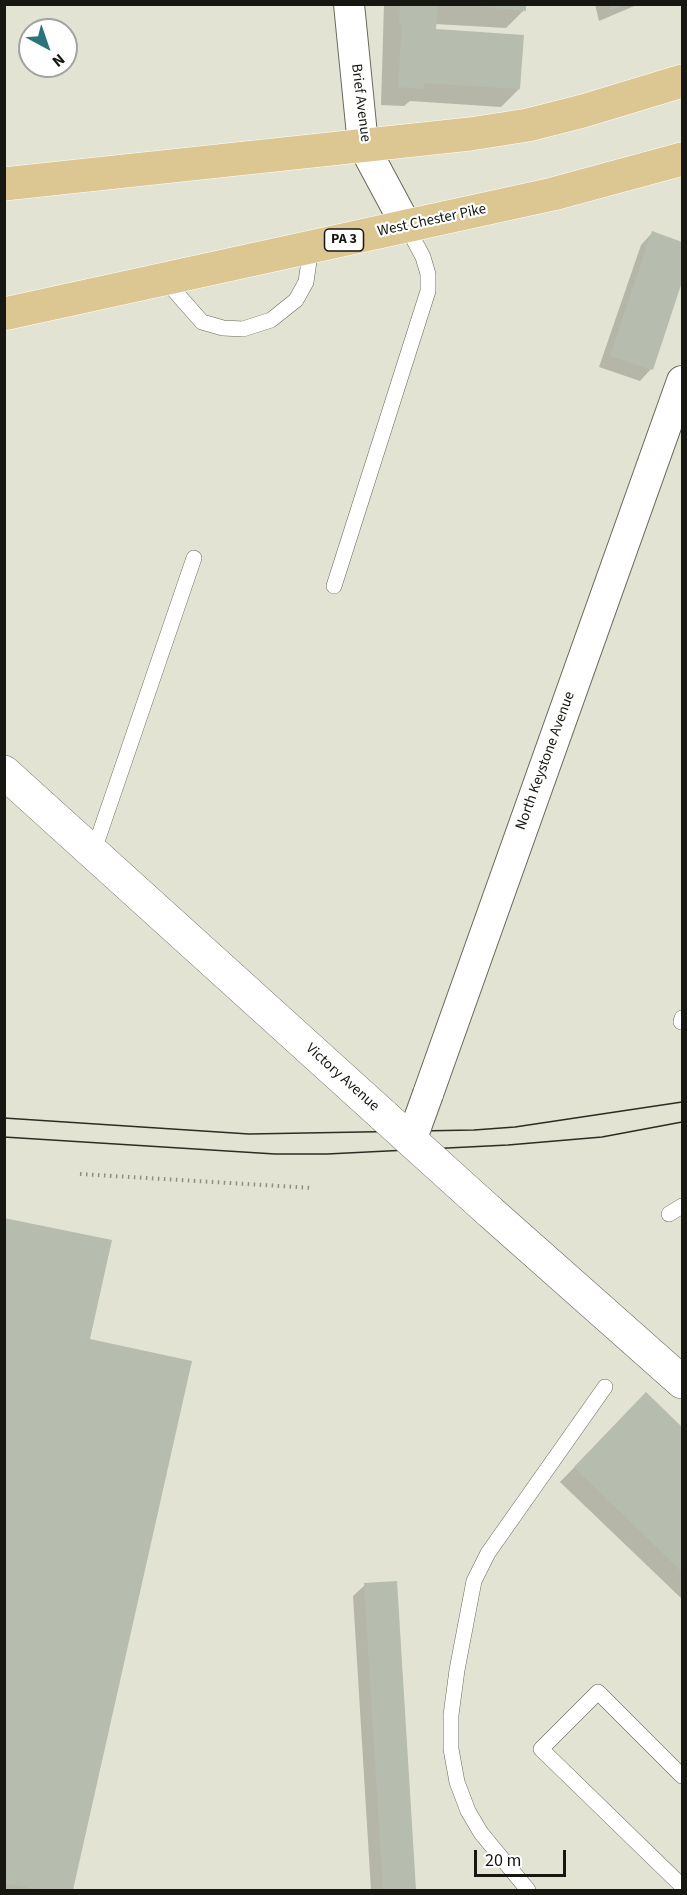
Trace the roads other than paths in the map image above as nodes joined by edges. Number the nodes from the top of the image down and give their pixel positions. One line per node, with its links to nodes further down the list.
1 (349, 4): 3 (street, Brief Avenue)
2 (682, 81): 3 (main road)
3 (363, 145): 5 (main road); 6 (street, Brief Avenue)
4 (682, 159): 6 (main road, West Chester Pike / PA 3)
5 (15, 179)
6 (407, 226): 7 (main road, West Chester Pike / PA 3); 12 (lane)
7 (311, 247): 8 (main road, West Chester Pike / PA 3); 8 (lane)
8 (164, 279): 9 (main road, West Chester Pike / PA 3)
9 (4, 314)
10 (682, 381): 15 (street, North Keystone Avenue, bridge)
11 (194, 558): 14 (lane)
12 (334, 586)
13 (4, 772): 14 (street, Victory Avenue)
14 (93, 853): 15 (street, Victory Avenue, bridge)
15 (411, 1141): 16 (street, Victory Avenue, bridge)
16 (682, 1382)
17 (605, 1387): 20 (lane)
18 (682, 1776): 19 (lane)
19 (682, 1886)
20 (528, 1890)

